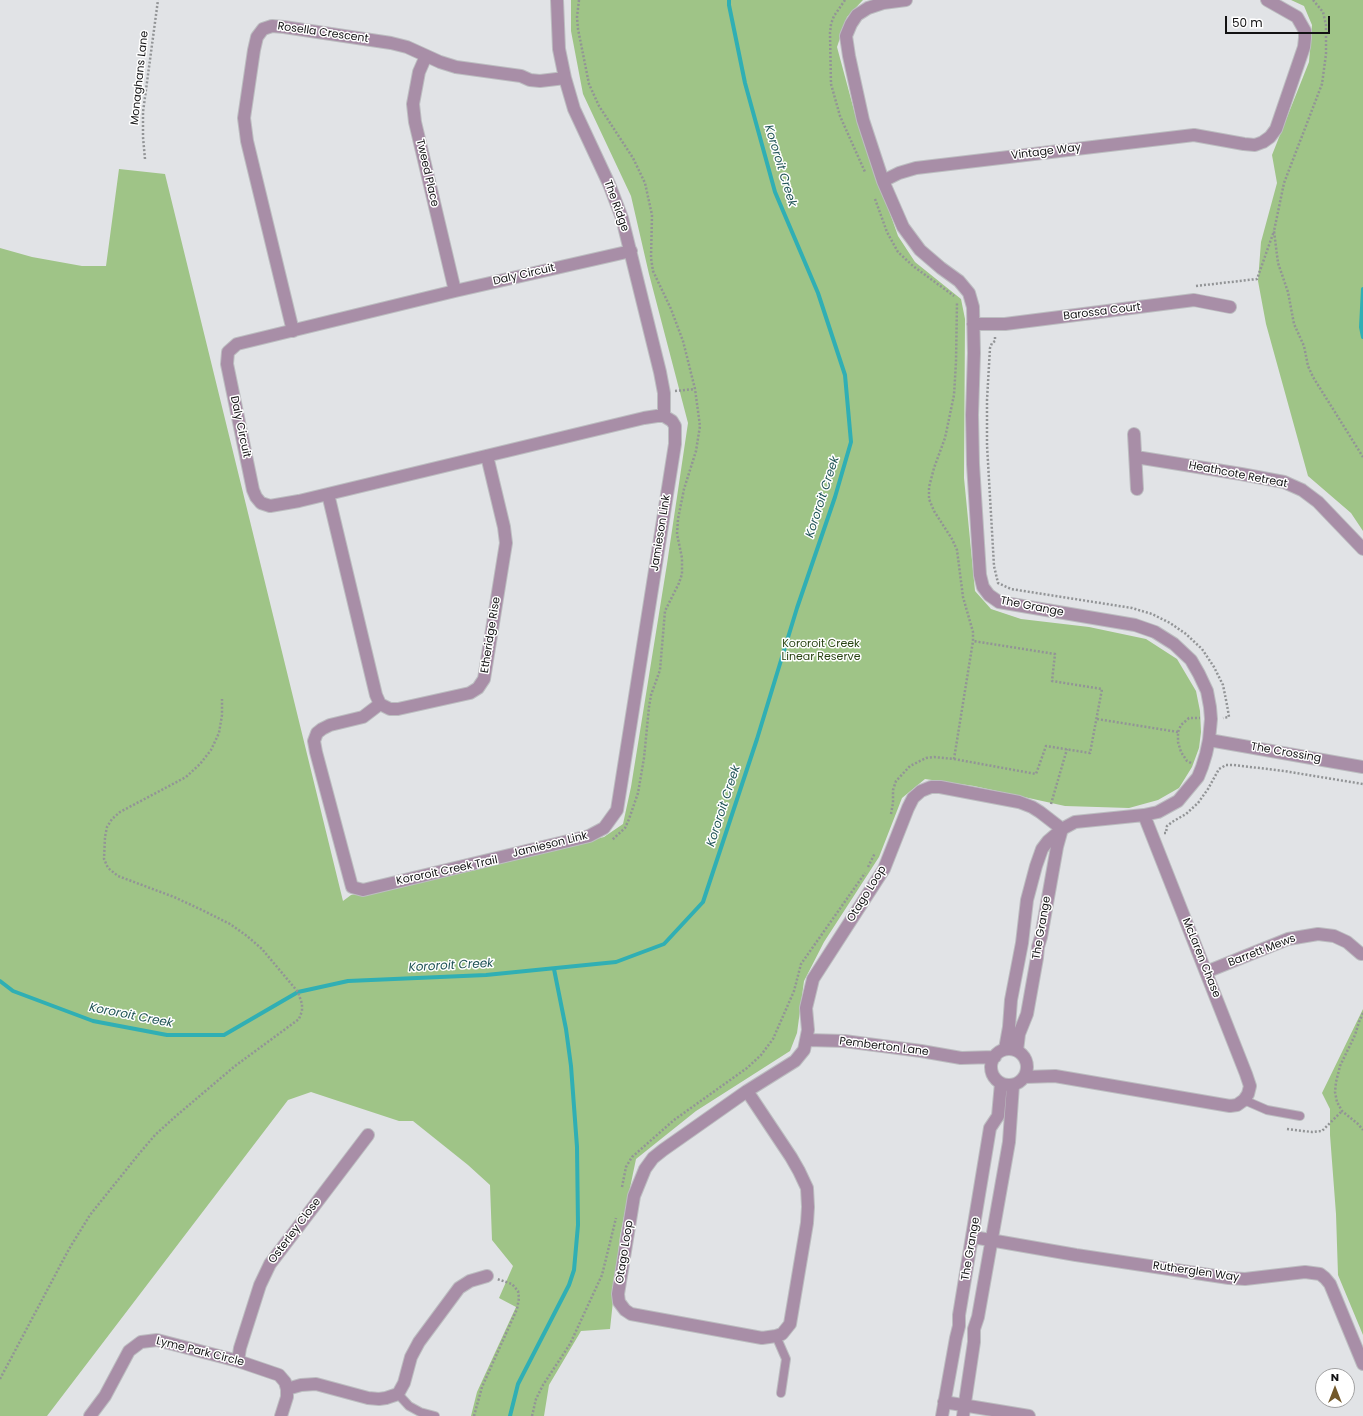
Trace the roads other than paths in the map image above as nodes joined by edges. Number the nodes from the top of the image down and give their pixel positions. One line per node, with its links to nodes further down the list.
1 (557, 0): 5 (street, The Ridge)
2 (906, 0): 6 (street)
3 (1267, 0): 6 (street, Vintage Way)
4 (426, 56): 5 (street, Rosella Crescent); 8 (street, Tweed Place); 11 (street, Rosella Crescent)
5 (564, 74): 7 (street, The Ridge)
6 (883, 181): 10 (street, The Grange)
7 (631, 251): 8 (street, Daly Circuit); 12 (street, The Ridge)
8 (455, 291): 11 (street, Daly Circuit)
9 (1230, 307): 10 (street, Barossa Court)
10 (973, 324): 20 (street, The Grange)
11 (293, 331): 17 (street, Daly Circuit)
12 (664, 416): 14 (street, Daly Circuit); 19 (street, Jamieson Link)
13 (1134, 434): 15 (street)
14 (487, 456): 17 (street, Daly Circuit); 19 (street, Etheridge Rise)
15 (1136, 457): 16 (street); 18 (street, Heathcote Retreat)
16 (1137, 489)
17 (328, 494): 19 (street)
18 (1363, 549)
19 (380, 704)
20 (1209, 740): 21 (street, The Crossing); 22 (street, The Grange)
21 (1363, 767)
22 (1144, 815): 23 (street, The Grange); 25 (street, McLaren Chase)
23 (1062, 829): 26 (street, Otago Loop); 27 (street, The Grange); 27 (street, The Grange)
24 (1361, 954): 25 (street, Barrett Mews)
25 (1206, 972): 37 (street, McLaren Chase)
26 (806, 1040): 29 (street, Pemberton Lane); 36 (street, Otago Loop)
27 (1011, 1050): 28 (street); 30 (street)
28 (994, 1057): 29 (street, Pemberton Lane); 31 (street)
29 (961, 1058): 31 (street, Pemberton Lane)
30 (1027, 1064): 32 (street); 33 (street)
31 (992, 1070): 34 (street)
32 (1055, 1076): 33 (street); 37 (street)
33 (1024, 1077): 35 (street)
34 (1001, 1083): 35 (street); 40 (street, The Grange)
35 (1013, 1085): 41 (street, The Grange)
36 (747, 1091): 43 (street); 43 (street, Otago Loop)
37 (1244, 1100): 38 (lane)
38 (1300, 1116)
39 (368, 1135): 44 (street, Osterley Close)
40 (973, 1237): 41 (street, Rutherglen Way); 49 (street, The Grange)
41 (991, 1240): 45 (street, Rutherglen Way); 50 (street, The Grange)
42 (487, 1276): 48 (street)
43 (776, 1336): 47 (lane)
44 (238, 1361): 46 (street, Lyme Park Circle); 51 (street, Lyme Park Circle)
45 (1363, 1364)
46 (287, 1389): 48 (street); 52 (street)
47 (781, 1393)
48 (398, 1394): 53 (lane)
49 (944, 1402): 50 (street); 54 (street, The Grange)
50 (963, 1411): 55 (street)
51 (90, 1416)
52 (281, 1416)
53 (435, 1416)
54 (942, 1416)
55 (1029, 1416)

